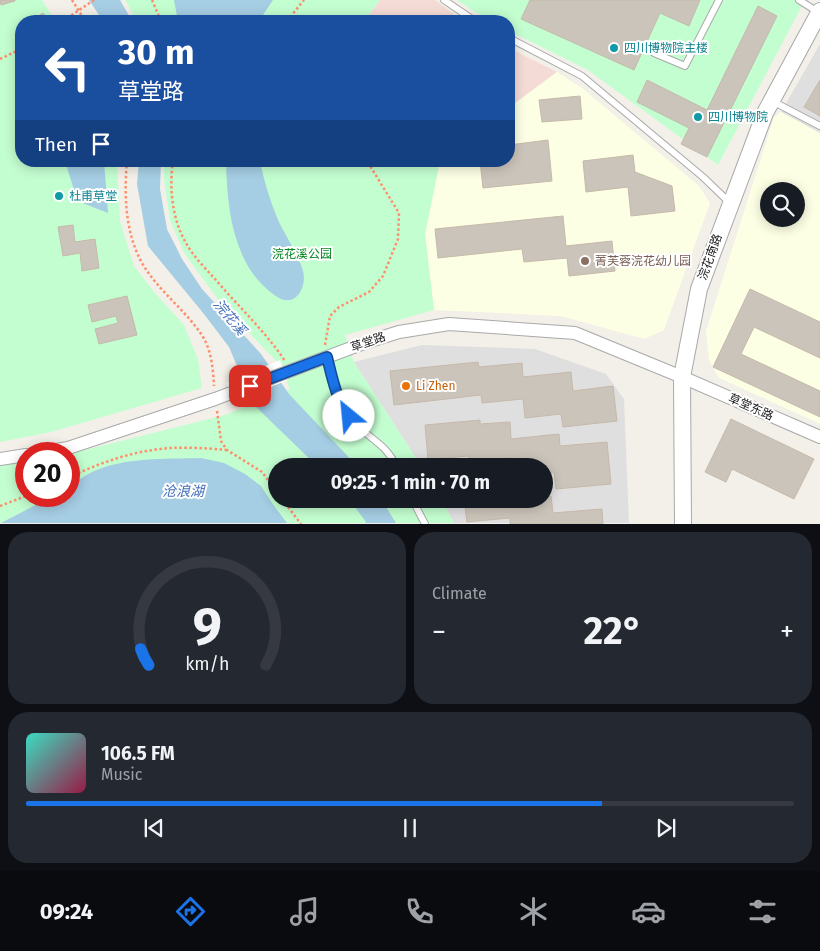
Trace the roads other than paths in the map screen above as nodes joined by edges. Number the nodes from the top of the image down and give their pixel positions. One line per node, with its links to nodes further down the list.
1 (444, 0): 5 (lane)
2 (719, 0): 7 (lane)
3 (799, 0): 4 (lane)
4 (820, 12): 8 (street, 浣花南路)
5 (465, 15)
6 (515, 41): 10 (lane)
7 (654, 53)
8 (772, 101): 9 (lane); 10 (street, 浣花南路)
9 (820, 126)
10 (730, 203): 12 (street, 浣花南路)
11 (327, 357): 12 (street, 草堂路); 14 (street, 草堂路); 16 (lane)
12 (682, 377): 13 (street, 草堂东路); 20 (street, 浣花南路)
13 (820, 437)
14 (80, 444)
15 (15, 457): 17 (street)
16 (392, 458)
17 (0, 459)
18 (417, 508): 19 (lane)
19 (425, 524)
20 (683, 524)

